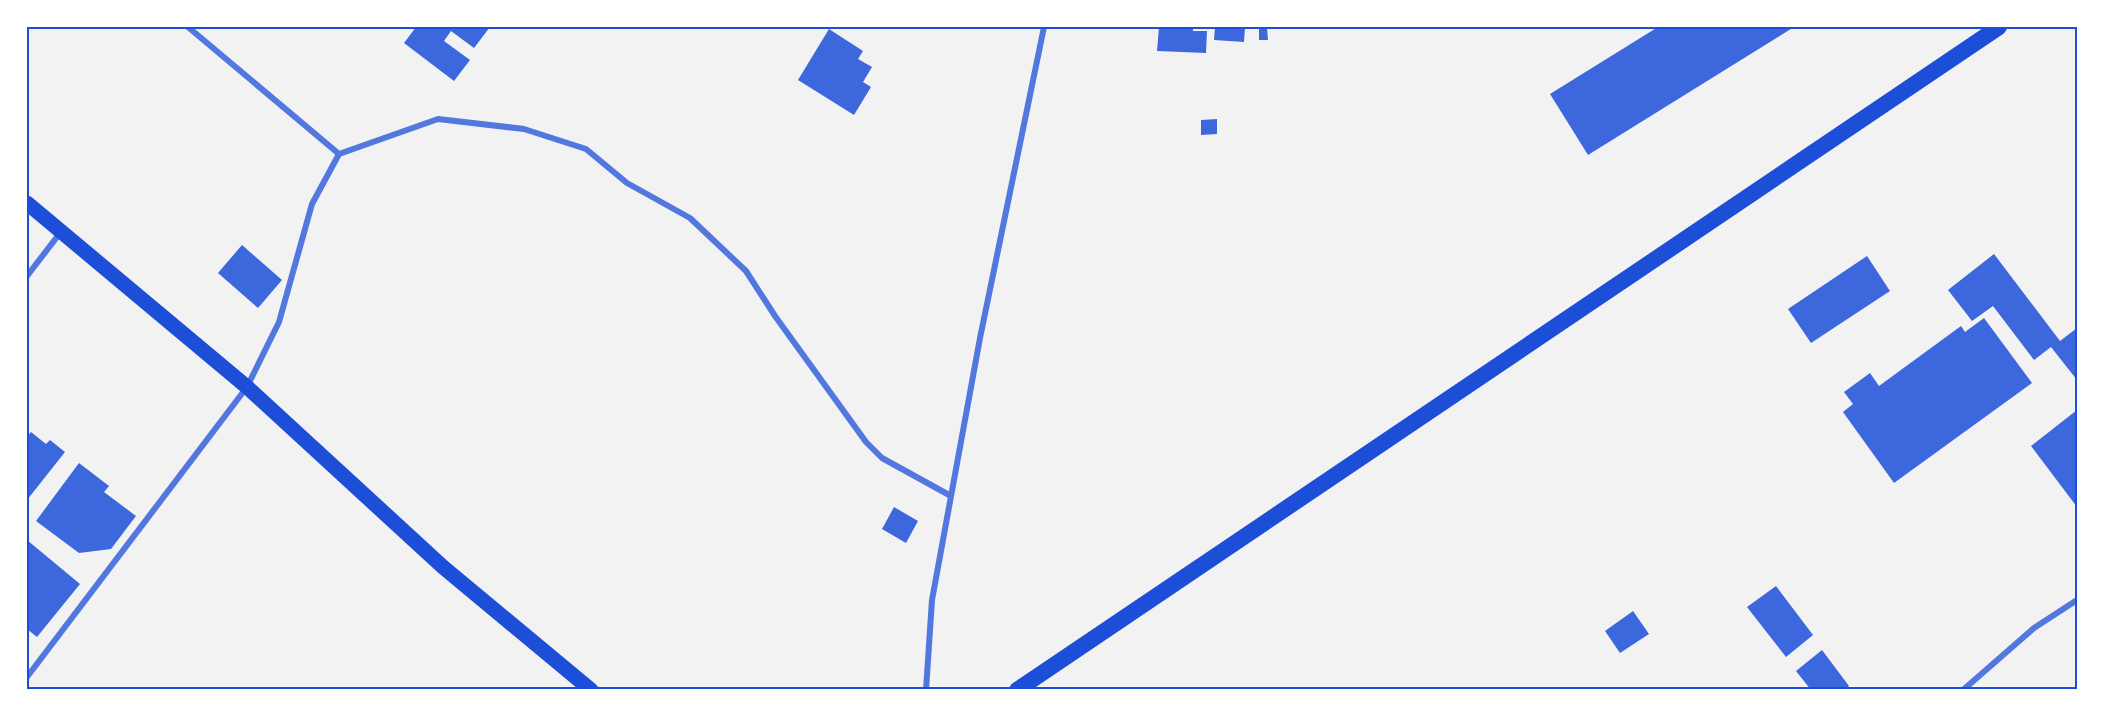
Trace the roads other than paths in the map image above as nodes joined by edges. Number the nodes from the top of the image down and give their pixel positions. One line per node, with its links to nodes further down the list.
1 (188, 27): 4 (street)
2 (1044, 27): 9 (street)
3 (1999, 27): 14 (highway)
4 (339, 154): 8 (street); 9 (street)
5 (27, 203): 6 (main road)
6 (61, 233): 7 (street); 8 (main road)
7 (27, 276)
8 (247, 387): 11 (street); 12 (main road)
9 (951, 496): 13 (street)
10 (2077, 600): 15 (street)
11 (27, 677)
12 (591, 690)
13 (926, 690)
14 (1017, 690)
15 (1963, 690)

